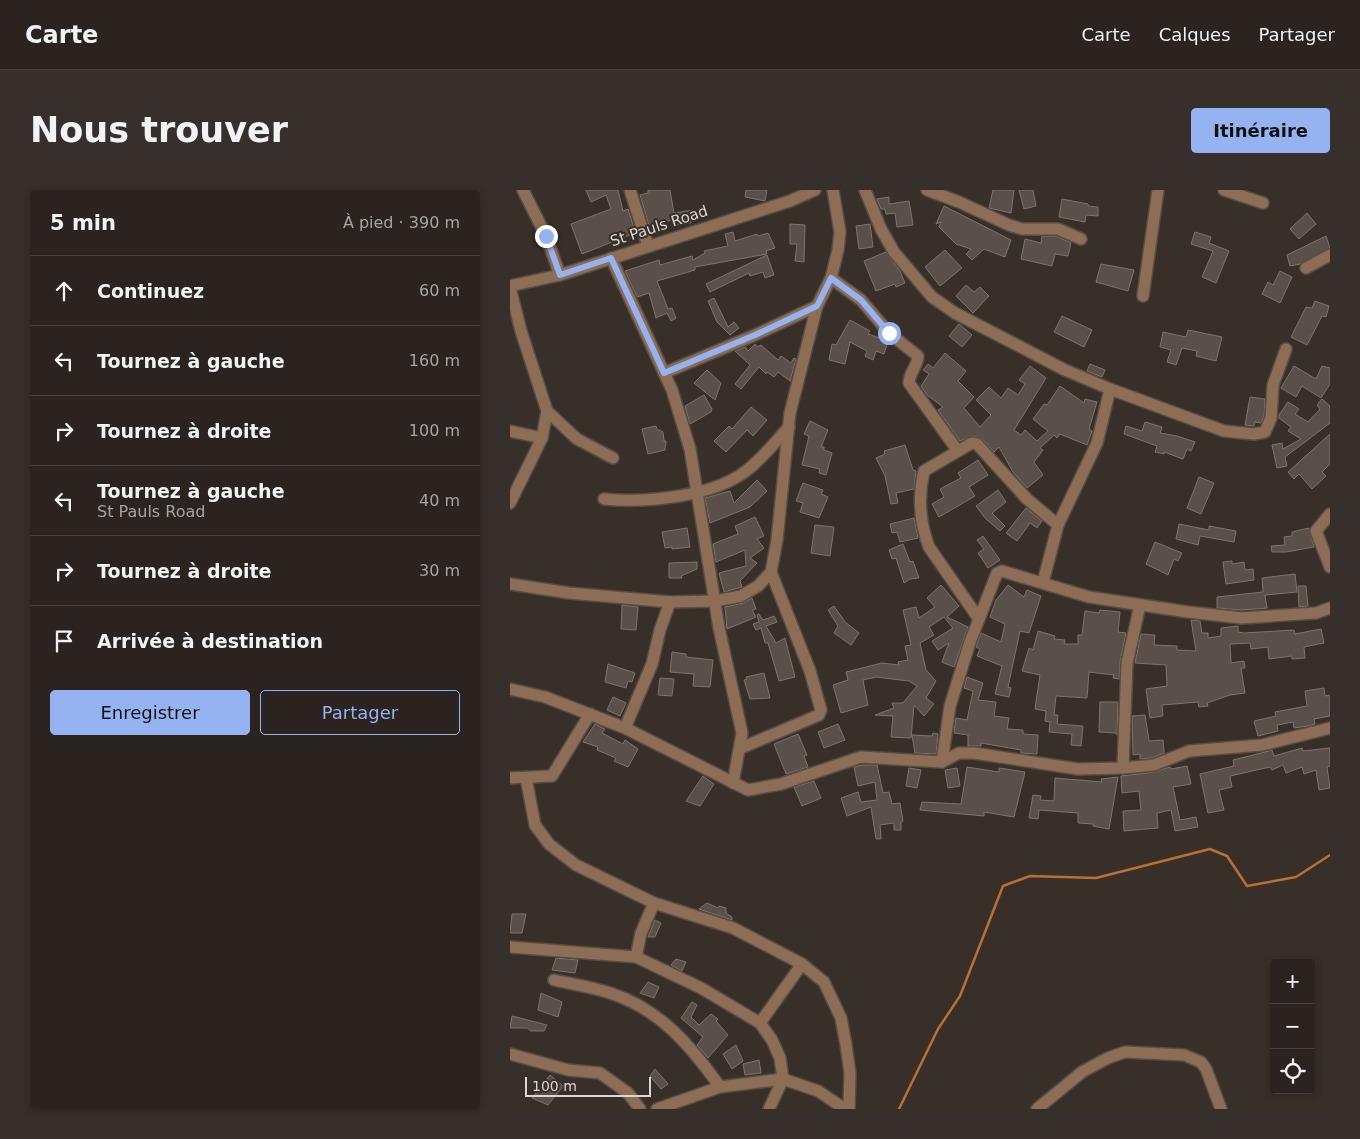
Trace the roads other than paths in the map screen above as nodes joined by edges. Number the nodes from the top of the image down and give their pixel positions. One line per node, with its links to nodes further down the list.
1 (523, 190): 15 (street)
2 (630, 190): 11 (street)
3 (815, 190): 11 (street, St Pauls Road)
4 (833, 190): 16 (street)
5 (866, 190): 22 (street)
6 (927, 190): 10 (street)
7 (1158, 190): 18 (street)
8 (1224, 190): 9 (street)
9 (1263, 203)
10 (1081, 239)
11 (648, 246): 13 (street, St Pauls Road)
12 (1330, 255): 14 (street)
13 (611, 258): 15 (street, St Pauls Road); 21 (street)
14 (1306, 268)
15 (560, 275): 17 (street, St Pauls Road)
16 (831, 278): 19 (street); 27 (street)
17 (510, 286): 23 (street)
18 (1143, 296)
19 (817, 306): 21 (street); 24 (street)
20 (1286, 349): 22 (street)
21 (664, 373): 29 (street)
22 (1110, 389): 33 (street)
23 (547, 412): 26 (street); 28 (street)
24 (789, 427): 29 (street); 35 (street)
25 (510, 431): 26 (street)
26 (542, 438): 31 (street)
27 (958, 451): 33 (street); 42 (street)
28 (613, 458)
29 (698, 492): 30 (street); 38 (street)
30 (604, 499)
31 (510, 503)
32 (1330, 514): 34 (street)
33 (1058, 525): 36 (street)
34 (1330, 567)
35 (771, 572): 38 (street); 47 (street)
36 (1043, 582): 40 (street); 42 (street)
37 (510, 584): 39 (street)
38 (715, 601): 39 (street); 47 (street)
39 (670, 602): 45 (street)
40 (1140, 605): 41 (street); 49 (street)
41 (1330, 608)
42 (980, 619): 48 (street)
43 (510, 689): 44 (street)
44 (590, 714): 45 (street); 51 (street)
45 (625, 728): 52 (street)
46 (1330, 728): 49 (street)
47 (741, 748): 52 (street)
48 (942, 762): 49 (street); 52 (street)
49 (1123, 768)
50 (510, 778): 51 (street)
51 (526, 778): 53 (street)
52 (733, 783)
53 (654, 903): 55 (street); 56 (street)
54 (510, 947): 55 (street)
55 (636, 957): 58 (street)
56 (802, 964): 58 (street); 66 (street)
57 (554, 980): 61 (street)
58 (760, 1023): 60 (street)
59 (510, 1054): 62 (street)
60 (783, 1079): 61 (street); 64 (street); 65 (street)
61 (720, 1087): 63 (street)
62 (640, 1109)
63 (657, 1109)
64 (769, 1109)
65 (845, 1109)
66 (849, 1109)
67 (1036, 1109): 68 (street)
68 (1221, 1109)

